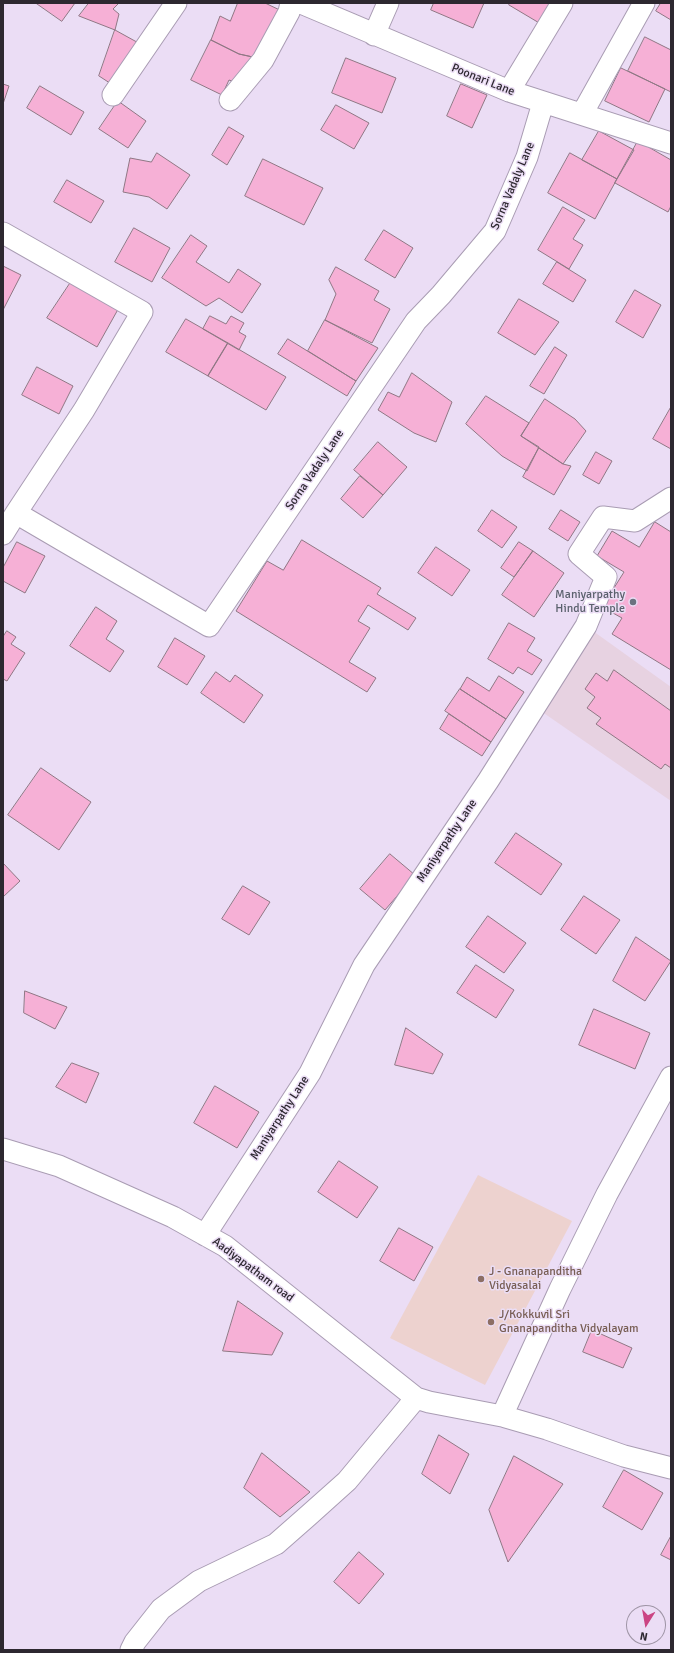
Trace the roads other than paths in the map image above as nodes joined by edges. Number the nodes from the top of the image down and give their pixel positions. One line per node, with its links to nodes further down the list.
1 (176, 3): 9 (street)
2 (291, 3): 10 (street)
3 (301, 3): 7 (street, Poonari Lane)
4 (388, 3): 7 (street)
5 (562, 3): 8 (street)
6 (644, 3): 12 (street)
7 (374, 35): 8 (street, Poonari Lane)
8 (509, 91): 11 (street, Poonari Lane)
9 (113, 95)
10 (230, 100)
11 (543, 103): 12 (street, Poonari Lane); 16 (street, Sorna Vadaly Lane)
12 (582, 114): 13 (street, Poonari Lane)
13 (671, 143)
14 (3, 233): 16 (street)
15 (671, 498): 20 (street, Maniyarpathy Lane)
16 (16, 513): 17 (street)
17 (3, 534)
18 (671, 1077): 22 (street)
19 (3, 1150): 20 (street, Aadiyapatham road)
20 (205, 1235): 21 (street, Aadiyapatham road)
21 (416, 1398): 22 (street); 24 (street)
22 (502, 1416): 23 (street)
23 (671, 1468)
24 (131, 1650)

